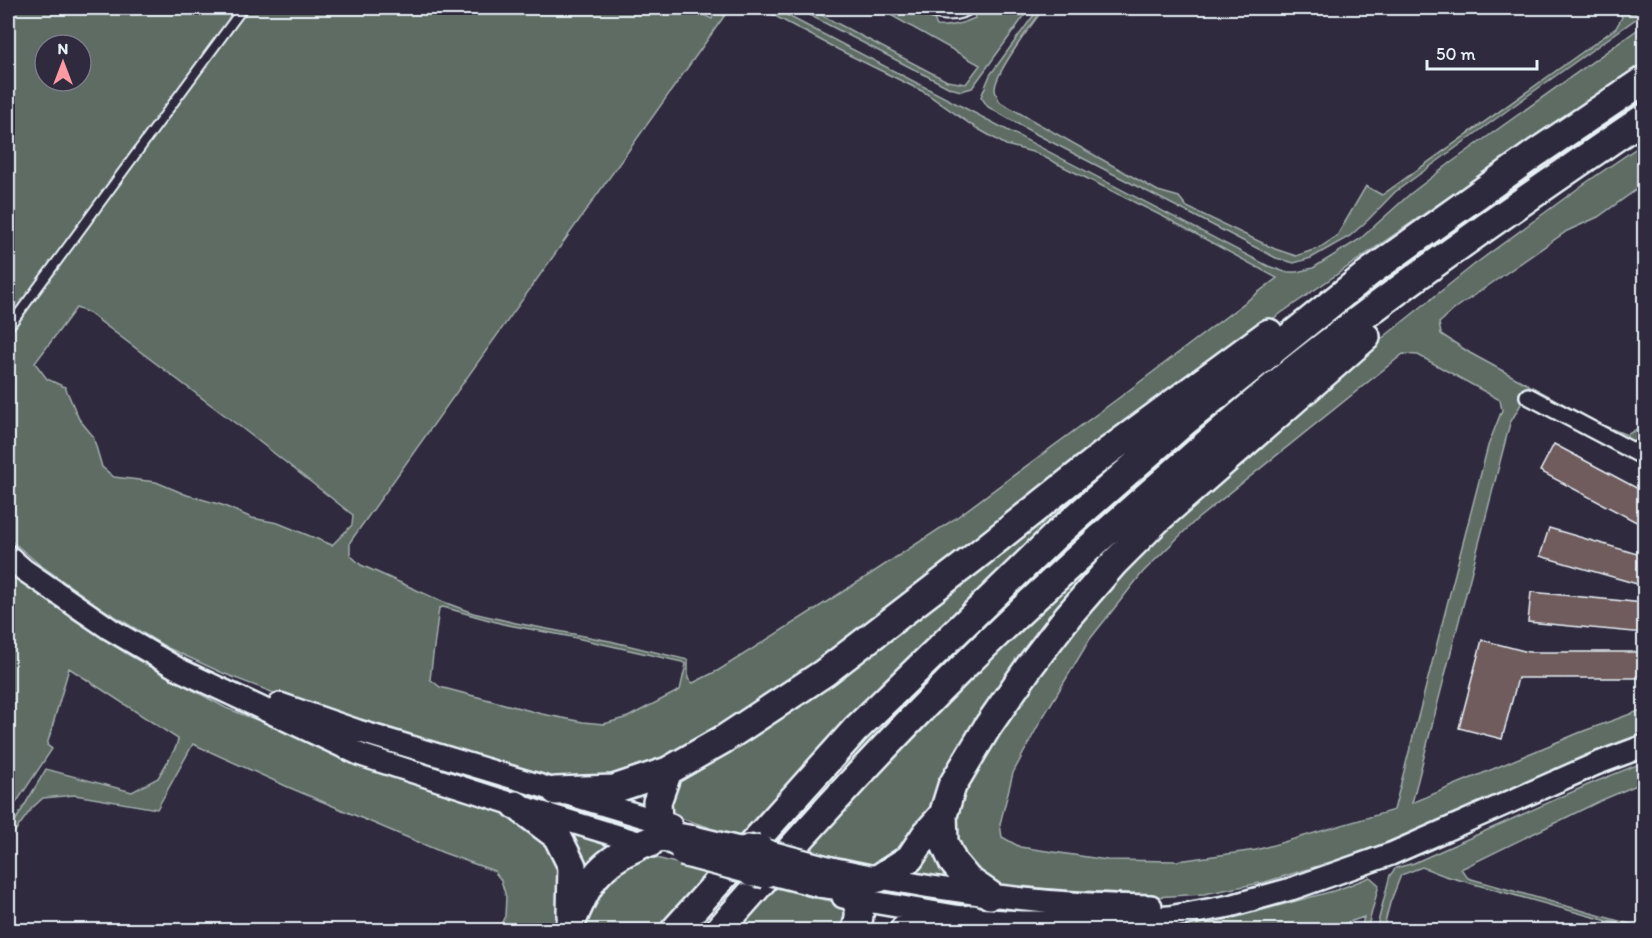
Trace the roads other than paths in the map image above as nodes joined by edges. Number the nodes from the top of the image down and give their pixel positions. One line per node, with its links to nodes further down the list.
1 (243, 8): 8 (lane)
2 (918, 8): 3 (lane)
3 (972, 8)
4 (1644, 80): 7 (highway)
5 (1644, 118): 6 (highway)
6 (1558, 177): 17 (highway); 26 (highway)
7 (1370, 272): 14 (highway); 25 (highway)
8 (8, 328)
9 (1528, 396): 10 (street)
10 (1644, 457)
11 (8, 556): 12 (street)
12 (180, 670): 15 (street); 16 (street)
13 (1644, 746): 21 (street)
14 (668, 771): 15 (highway); 18 (highway)
15 (556, 791): 18 (street)
16 (516, 805): 18 (street); 24 (highway)
17 (943, 815): 19 (highway); 22 (highway)
18 (675, 839): 20 (highway, bridge); 24 (highway)
19 (879, 878): 20 (highway); 22 (street)
20 (831, 884): 23 (street); 27 (highway)
21 (1291, 889): 22 (street); 23 (street)
22 (990, 895)
23 (973, 919): 28 (highway)
24 (569, 928)
25 (675, 930)
26 (719, 930)
27 (856, 930)
28 (904, 930)

